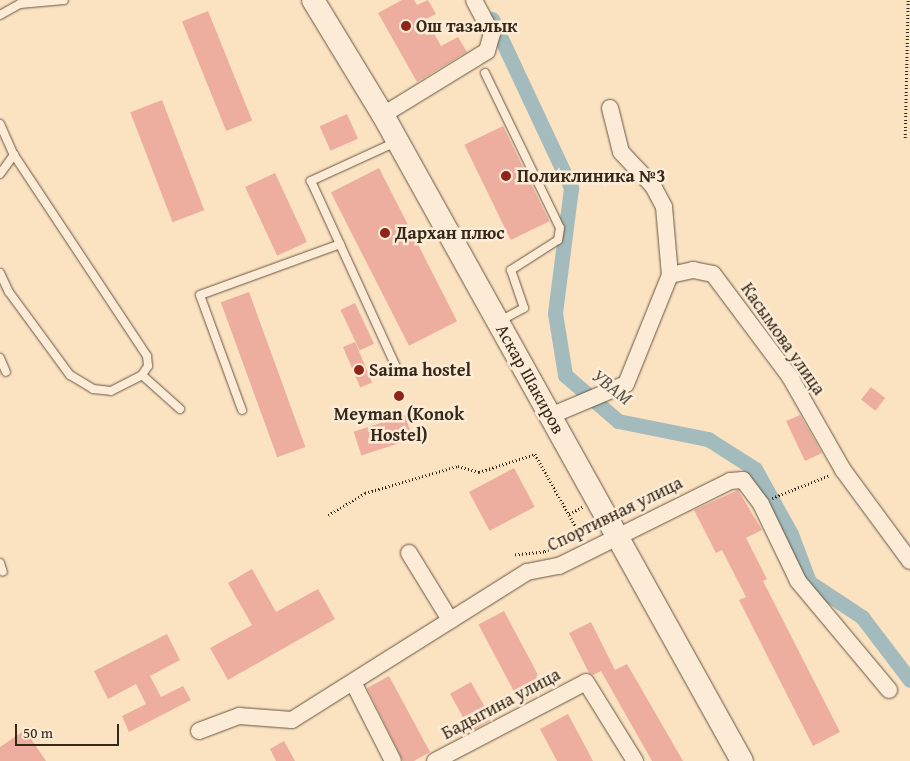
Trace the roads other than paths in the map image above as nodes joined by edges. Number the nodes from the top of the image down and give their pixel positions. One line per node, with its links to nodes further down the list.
1 (64, 0): 4 (lane)
2 (313, 0): 7 (main road, Аскар Шакиров)
3 (474, 0): 7 (street)
4 (0, 15)
5 (485, 73): 17 (lane)
6 (610, 108): 14 (street)
7 (383, 115): 9 (main road, Аскар Шакиров)
8 (0, 124): 10 (lane)
9 (398, 142): 12 (lane); 17 (main road, Аскар Шакиров)
10 (14, 155): 11 (lane); 21 (lane)
11 (0, 174)
12 (340, 244): 19 (lane); 23 (lane)
13 (0, 273): 15 (lane)
14 (670, 275): 24 (street); 27 (street, Касымова улица)
15 (9, 292): 16 (lane); 21 (lane)
16 (0, 295)
17 (498, 322): 24 (main road, Аскар Шакиров)
18 (0, 358): 20 (lane)
19 (397, 369)
20 (6, 372)
21 (142, 375): 22 (lane)
22 (180, 409)
23 (242, 410)
24 (550, 416): 25 (main road, Аскар Шакиров)
25 (616, 535): 30 (street, Спортивная улица); 32 (street, Спортивная улица); 37 (main road, Аскар Шакиров)
26 (409, 553): 30 (street)
27 (910, 561)
28 (0, 563): 29 (lane)
29 (3, 572)
30 (450, 620): 31 (street, Спортивная улица)
31 (354, 684): 33 (street, Спортивная улица); 34 (street)
32 (889, 690)
33 (199, 731)
34 (393, 761)
35 (435, 761): 36 (street, Бадыгина улица)
36 (635, 761)
37 (742, 761)

